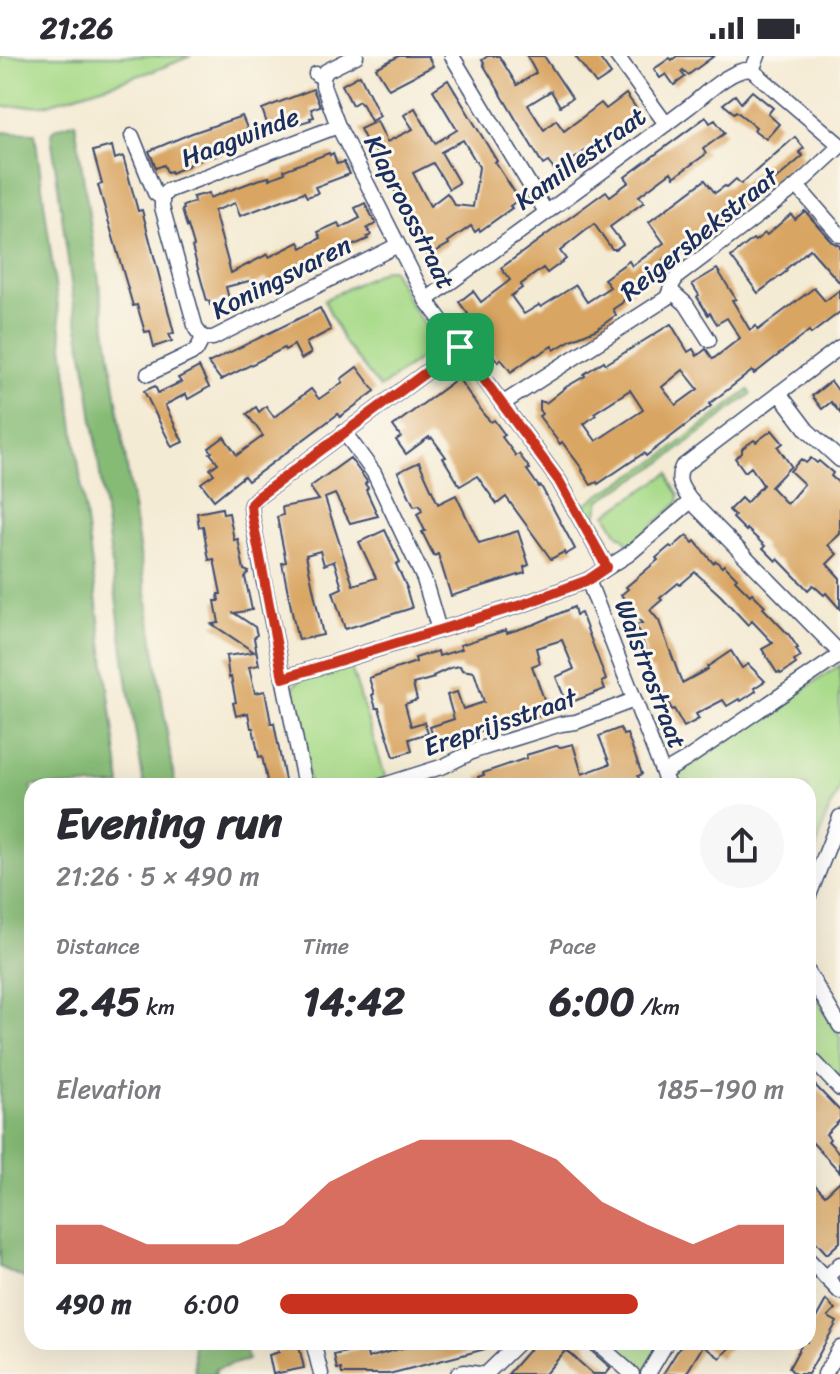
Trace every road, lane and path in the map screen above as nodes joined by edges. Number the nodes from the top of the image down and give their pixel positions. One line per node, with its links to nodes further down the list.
1 (356, 56): 6 (street, Klaproosstraat)
2 (452, 56): 11 (street)
3 (617, 56): 5 (street)
4 (755, 63): 5 (street, Kamillestraat); 8 (street)
5 (666, 124): 11 (street, Kamillestraat)
6 (338, 126): 10 (street, Haagwinde); 13 (street, Klaproosstraat)
7 (132, 136): 10 (street, Haagwinde)
8 (840, 146): 9 (street, Reigersbekstraat)
9 (797, 186): 12 (street); 14 (street, Reigersbekstraat)
10 (162, 198): 16 (street, Haagwinde)
11 (546, 212): 15 (street, Kamillestraat)
12 (840, 235)
13 (398, 245): 15 (street, Klaproosstraat); 16 (street, Koningsvaren)
14 (670, 290): 17 (street); 22 (street, Reigersbekstraat)
15 (426, 300): 18 (street, Klaproosstraat)
16 (203, 338): 20 (street, Koningsvaren)
17 (709, 340)
18 (460, 347): 22 (street, Klaproosstraat); 23 (street)
19 (840, 347): 21 (street)
20 (148, 374)
21 (779, 393): 24 (street); 25 (street)
22 (502, 404): 26 (street, Klaproosstraat)
23 (344, 432): 28 (street); 30 (street)
24 (840, 460)
25 (691, 501): 26 (street); 29 (street)
26 (607, 567): 27 (street)
27 (588, 580): 28 (street); 31 (street, Walstrostraat)
28 (439, 630): 30 (street)
29 (840, 654): 35 (street)
30 (283, 678): 32 (street)
31 (634, 700): 33 (street, Ereprijsstraat); 34 (street, Walstrostraat)
32 (303, 778)
33 (406, 778)
34 (665, 778)
35 (668, 778)
36 (840, 817): 37 (street)
37 (816, 878)
38 (816, 986): 39 (street)
39 (840, 1026)
40 (816, 1064): 41 (street)
41 (840, 1089)
42 (840, 1264): 44 (street)
43 (816, 1267): 44 (street)
44 (826, 1278): 45 (street)
45 (840, 1292)
46 (840, 1348): 56 (street)
47 (315, 1350): 51 (street)
48 (510, 1350): 53 (street)
49 (605, 1350): 54 (street)
50 (662, 1350): 55 (street)
51 (321, 1374)
52 (458, 1374): 53 (street)
53 (483, 1374)
54 (632, 1374)
55 (648, 1374)
56 (825, 1374)

